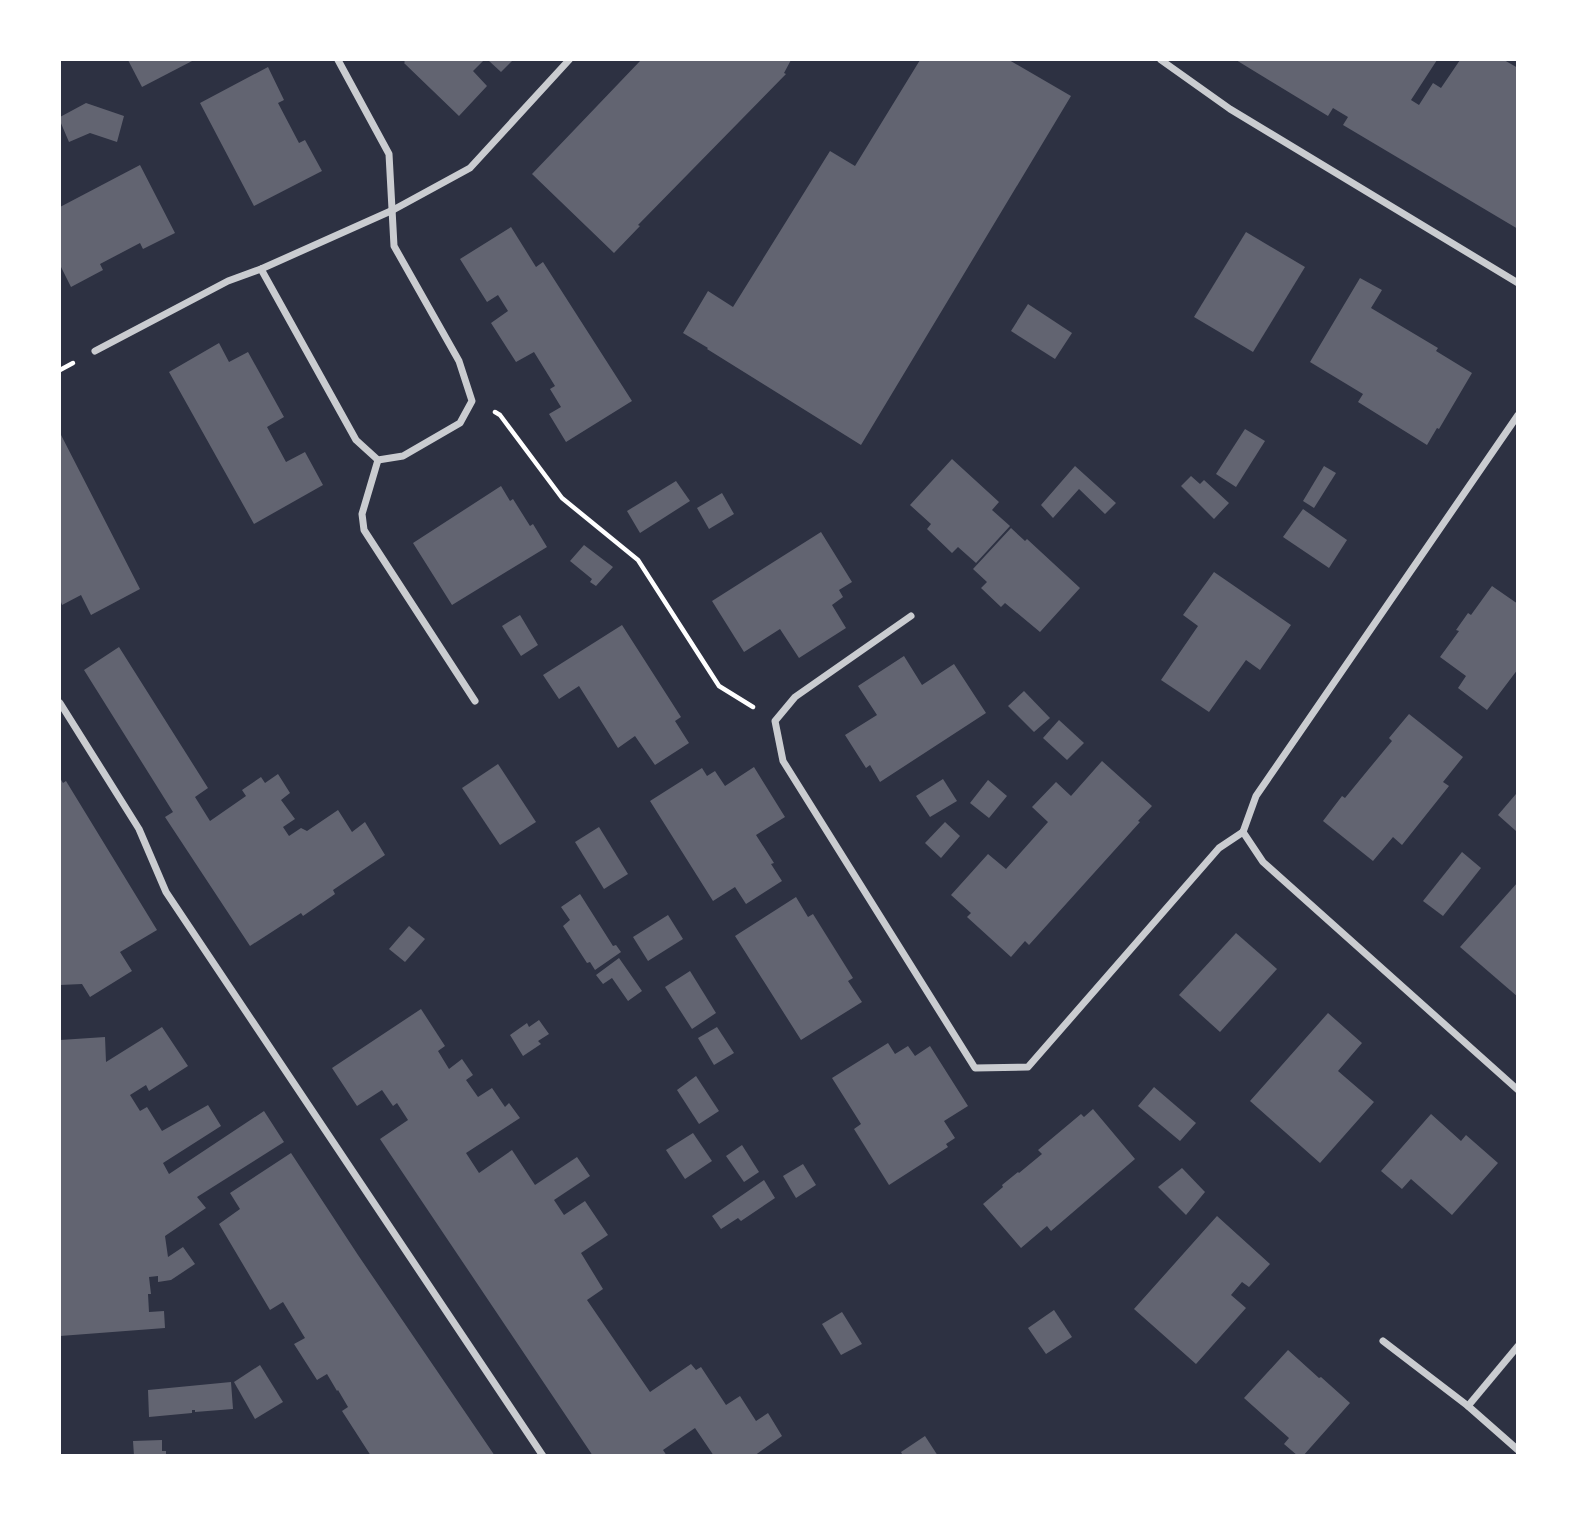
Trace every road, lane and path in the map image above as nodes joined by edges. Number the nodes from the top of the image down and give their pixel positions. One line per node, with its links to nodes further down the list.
1 (338, 60): 4 (street)
2 (569, 60): 4 (street)
3 (1161, 60): 6 (street)
4 (393, 210): 5 (street); 8 (street)
5 (261, 269): 7 (street); 10 (street)
6 (1517, 283)
7 (95, 351)
8 (472, 401): 10 (street); 14 (path)
9 (1517, 415): 15 (street)
10 (378, 460): 12 (street)
11 (911, 616): 14 (street)
12 (475, 701)
13 (60, 703): 21 (street)
14 (775, 721): 15 (street)
15 (1243, 832): 16 (street)
16 (1517, 1090)
17 (1384, 1341): 19 (street)
18 (1517, 1346): 19 (street)
19 (1468, 1406): 20 (street)
20 (1517, 1450)
21 (543, 1455)

